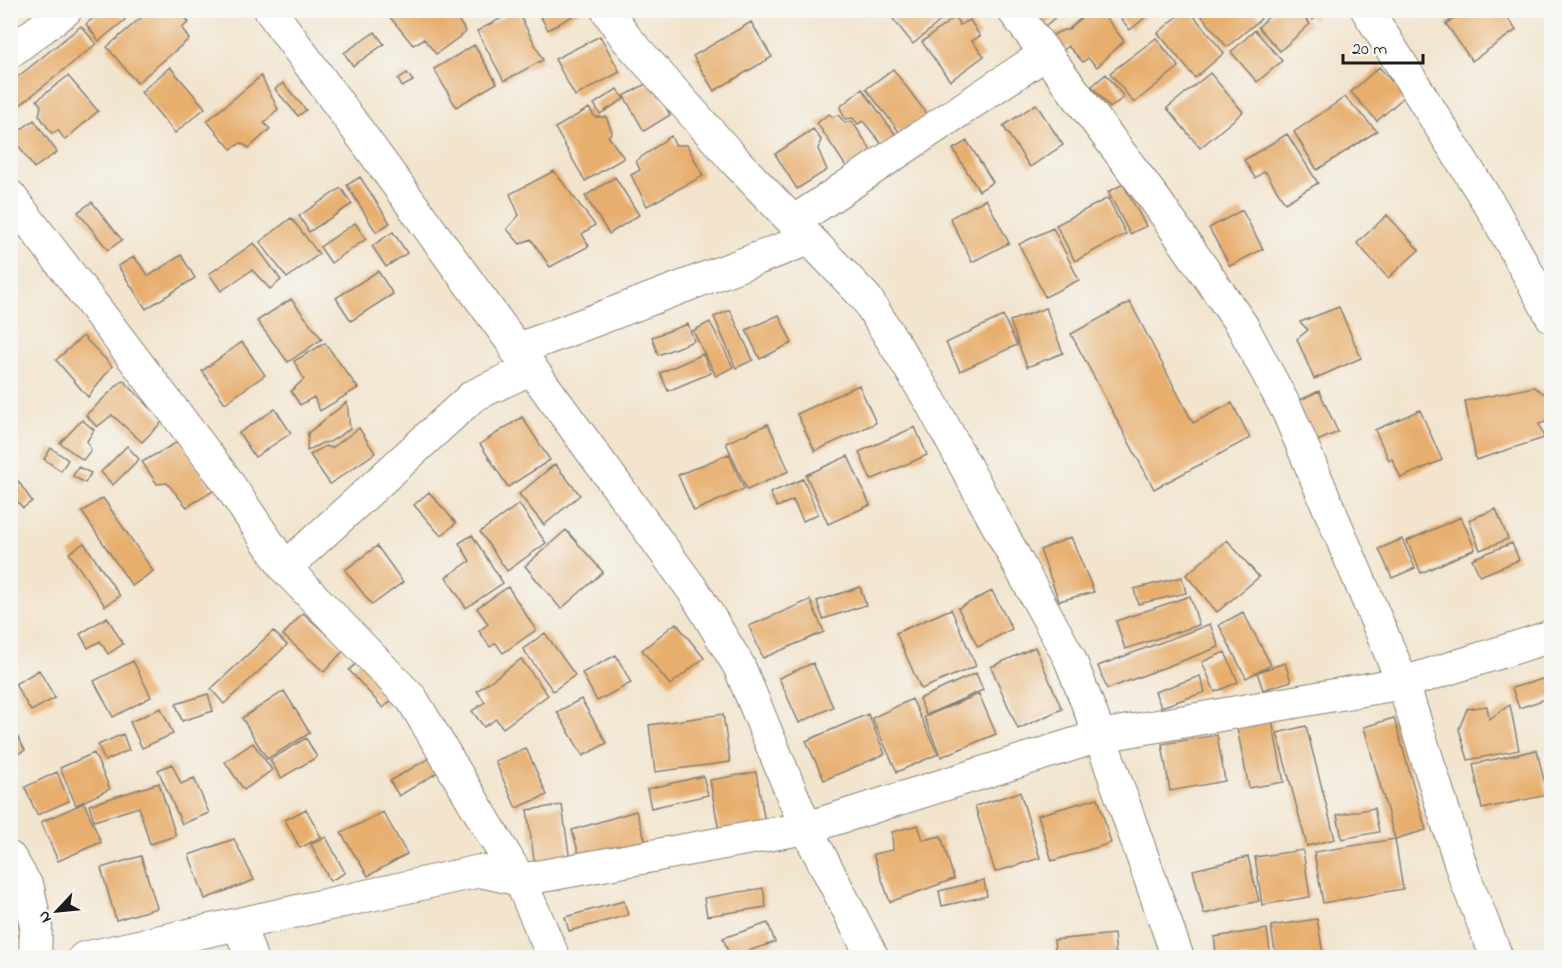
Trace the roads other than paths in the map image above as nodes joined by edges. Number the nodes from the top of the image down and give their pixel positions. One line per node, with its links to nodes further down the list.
1 (66, 10): 6 (street)
2 (270, 10): 11 (street)
3 (607, 10): 9 (street)
4 (1013, 10): 7 (street)
5 (1367, 10): 10 (street)
6 (10, 52)
7 (1045, 54): 9 (street); 14 (street)
8 (10, 196): 12 (street)
9 (801, 230): 11 (street); 15 (street)
10 (1551, 317)
11 (523, 359): 12 (street); 16 (street)
12 (285, 568): 18 (street)
13 (1551, 636): 14 (street)
14 (1403, 683): 15 (street); 26 (street)
15 (1100, 736): 16 (street); 25 (street)
16 (806, 828): 18 (street); 24 (street)
17 (10, 858): 20 (street)
18 (520, 880): 19 (street); 23 (street)
19 (239, 924): 21 (street); 22 (street)
20 (35, 957)
21 (84, 957)
22 (251, 957)
23 (554, 957)
24 (873, 957)
25 (1178, 957)
26 (1497, 957)

